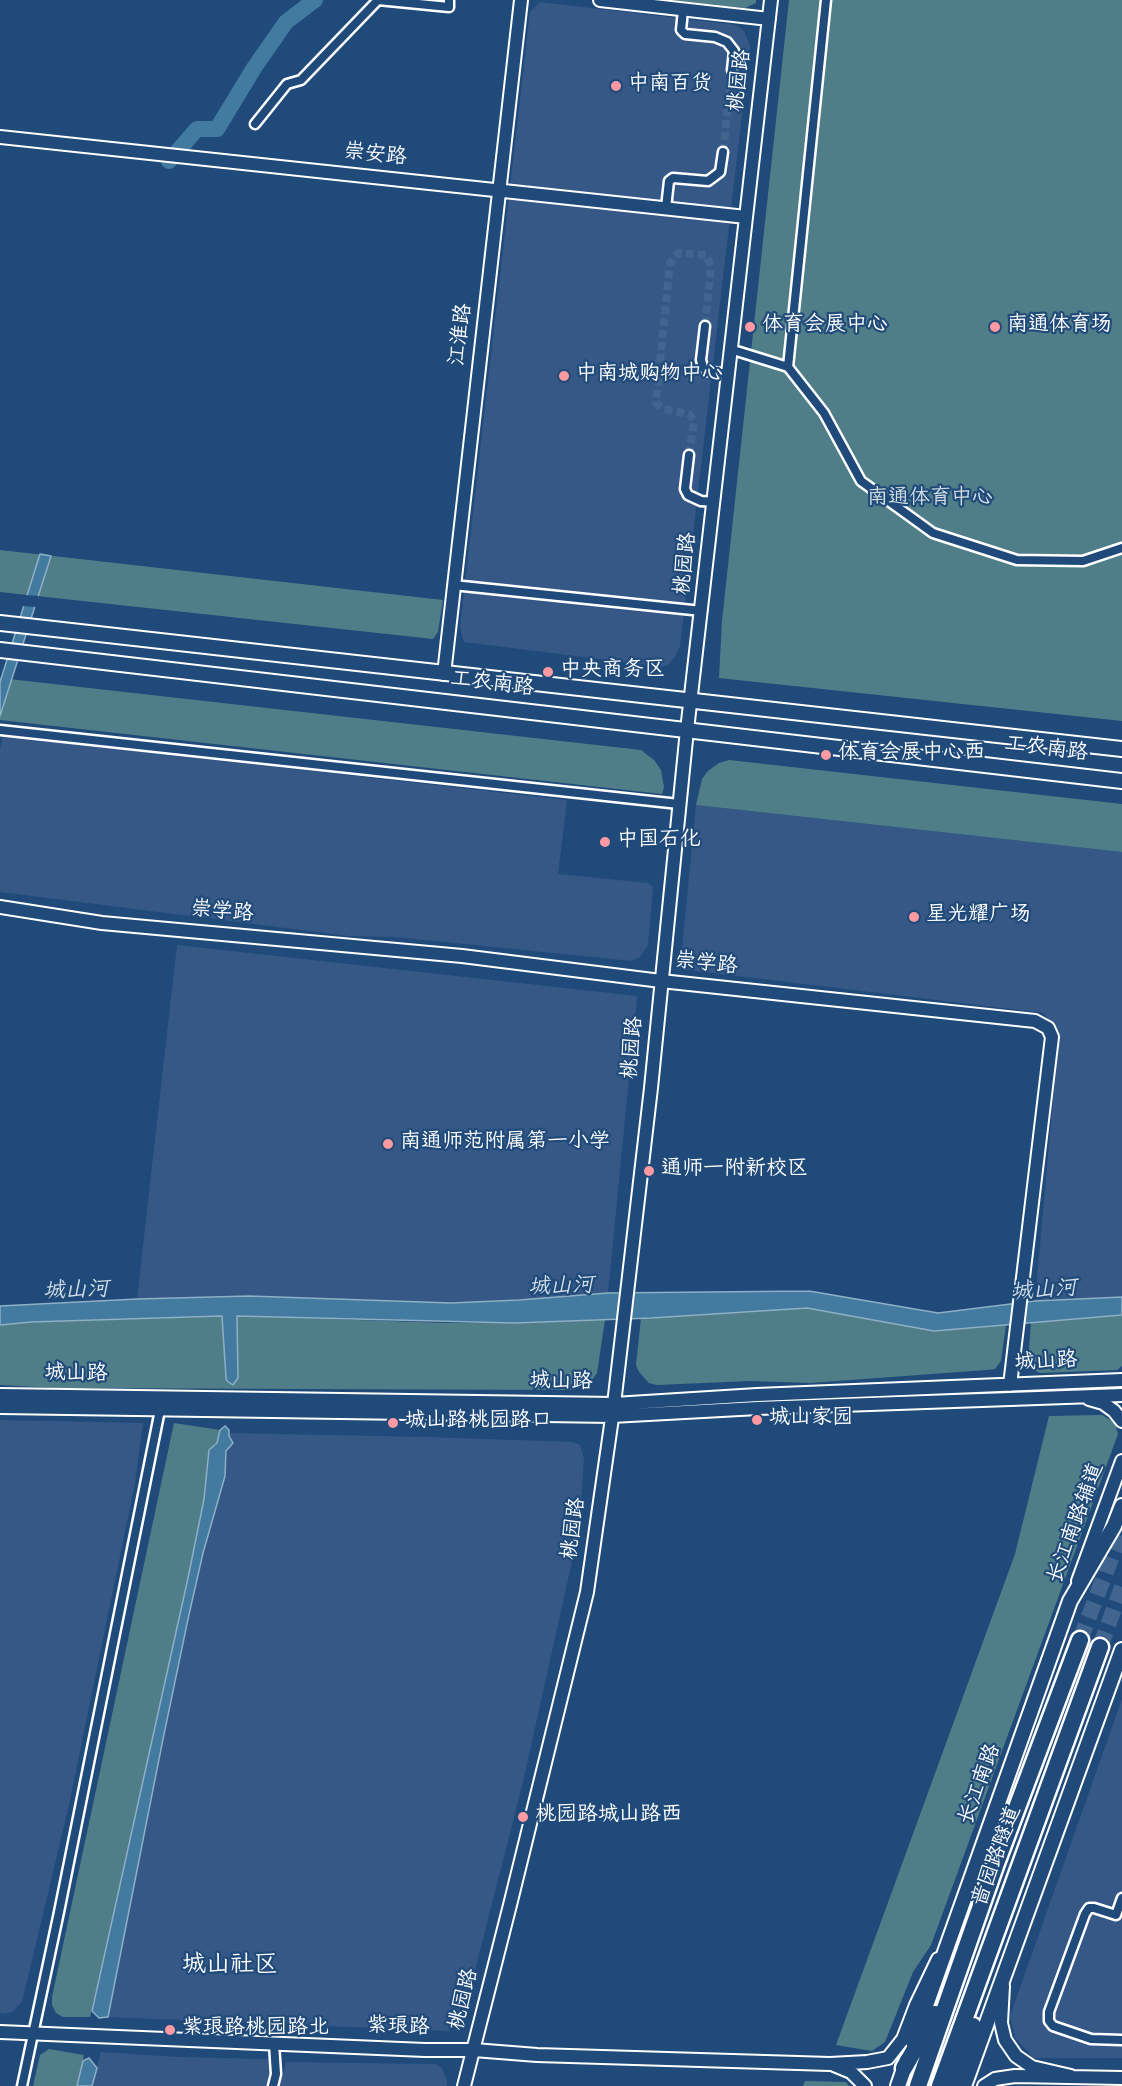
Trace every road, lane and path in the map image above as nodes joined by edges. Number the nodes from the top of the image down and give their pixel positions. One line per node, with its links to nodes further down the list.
1 (449, 0): 9 (street)
2 (521, 0): 12 (street, 江淮路)
3 (600, 0): 6 (street)
4 (771, 0): 7 (street, 桃园路)
5 (826, 0): 17 (street)
6 (682, 10): 7 (street); 8 (street)
7 (769, 19): 14 (street, 桃园路)
8 (732, 70)
9 (255, 124)
10 (0, 137): 12 (street, 崇安路)
11 (723, 152): 13 (street)
12 (500, 190): 13 (street, 崇安路); 22 (street, 江淮路)
13 (666, 208): 14 (street, 崇安路)
14 (746, 217): 16 (street, 桃园路)
15 (705, 326): 18 (street)
16 (730, 350): 17 (street); 18 (street, 桃园路)
17 (788, 367): 21 (street)
18 (728, 374): 20 (street, 桃园路)
19 (689, 455): 20 (street)
20 (714, 502): 23 (street, 桃园路)
21 (1122, 548)
22 (453, 585): 23 (street); 26 (street, 江淮路)
23 (702, 611): 27 (street, 桃园路)
24 (5, 623): 26 (main road, 工农南路)
25 (1, 651): 29 (main road, 工农南路)
26 (444, 674): 27 (main road, 工农南路)
27 (691, 700): 29 (street, 桃园路); 30 (main road, 工农南路)
28 (0, 730): 32 (street)
29 (687, 730): 31 (main road, 工农南路); 32 (street, 桃园路)
30 (1122, 749)
31 (1122, 781)
32 (680, 804): 34 (street, 桃园路)
33 (0, 907): 34 (street, 崇学路)
34 (661, 981): 36 (street, 崇学路); 43 (street, 桃园路)
35 (1122, 1380): 36 (street, 城山路)
36 (1010, 1385): 43 (street, 城山路)
37 (0, 1395): 39 (street, 城山路)
38 (1122, 1395): 40 (street, 城山路)
39 (161, 1397): 42 (street); 43 (street, 城山路)
40 (1079, 1397): 43 (street, 城山路); 44 (street)
41 (0, 1407): 42 (street, 城山路)
42 (160, 1410): 43 (street, 城山路); 57 (street)
43 (613, 1410): 60 (street, 桃园路)
44 (1122, 1421)
45 (1122, 1461): 47 (street, 长江南路辅道)
46 (1122, 1506): 47 (main road, 长江南路)
47 (1070, 1601): 54 (main road, 长江南路)
48 (1080, 1640): 51 (highway, 啬园路隧道)
49 (1100, 1647): 66 (highway)
50 (1122, 1650): 55 (main road)
51 (995, 1866): 62 (highway); 65 (highway, 啬园路隧道)
52 (1122, 1898): 53 (street)
53 (1119, 1916): 58 (street)
54 (952, 1931): 61 (street, 紫琅路); 62 (main road, 长江南路)
55 (1003, 1979): 63 (street); 72 (main road)
56 (0, 2031): 57 (street, 紫琅路)
57 (33, 2034): 59 (street, 紫琅路); 67 (street)
58 (1122, 2040)
59 (274, 2044): 60 (street, 紫琅路); 68 (street)
60 (474, 2050): 61 (street, 紫琅路); 69 (street, 桃园路)
61 (830, 2064): 70 (street)
62 (904, 2068): 71 (main road, 长江南路)
63 (1071, 2076): 64 (street); 73 (street)
64 (1122, 2078)
65 (920, 2080)
66 (946, 2085)
67 (22, 2086)
68 (273, 2086)
69 (464, 2086)
70 (865, 2086)
71 (898, 2086)
72 (964, 2086)
73 (984, 2086)

